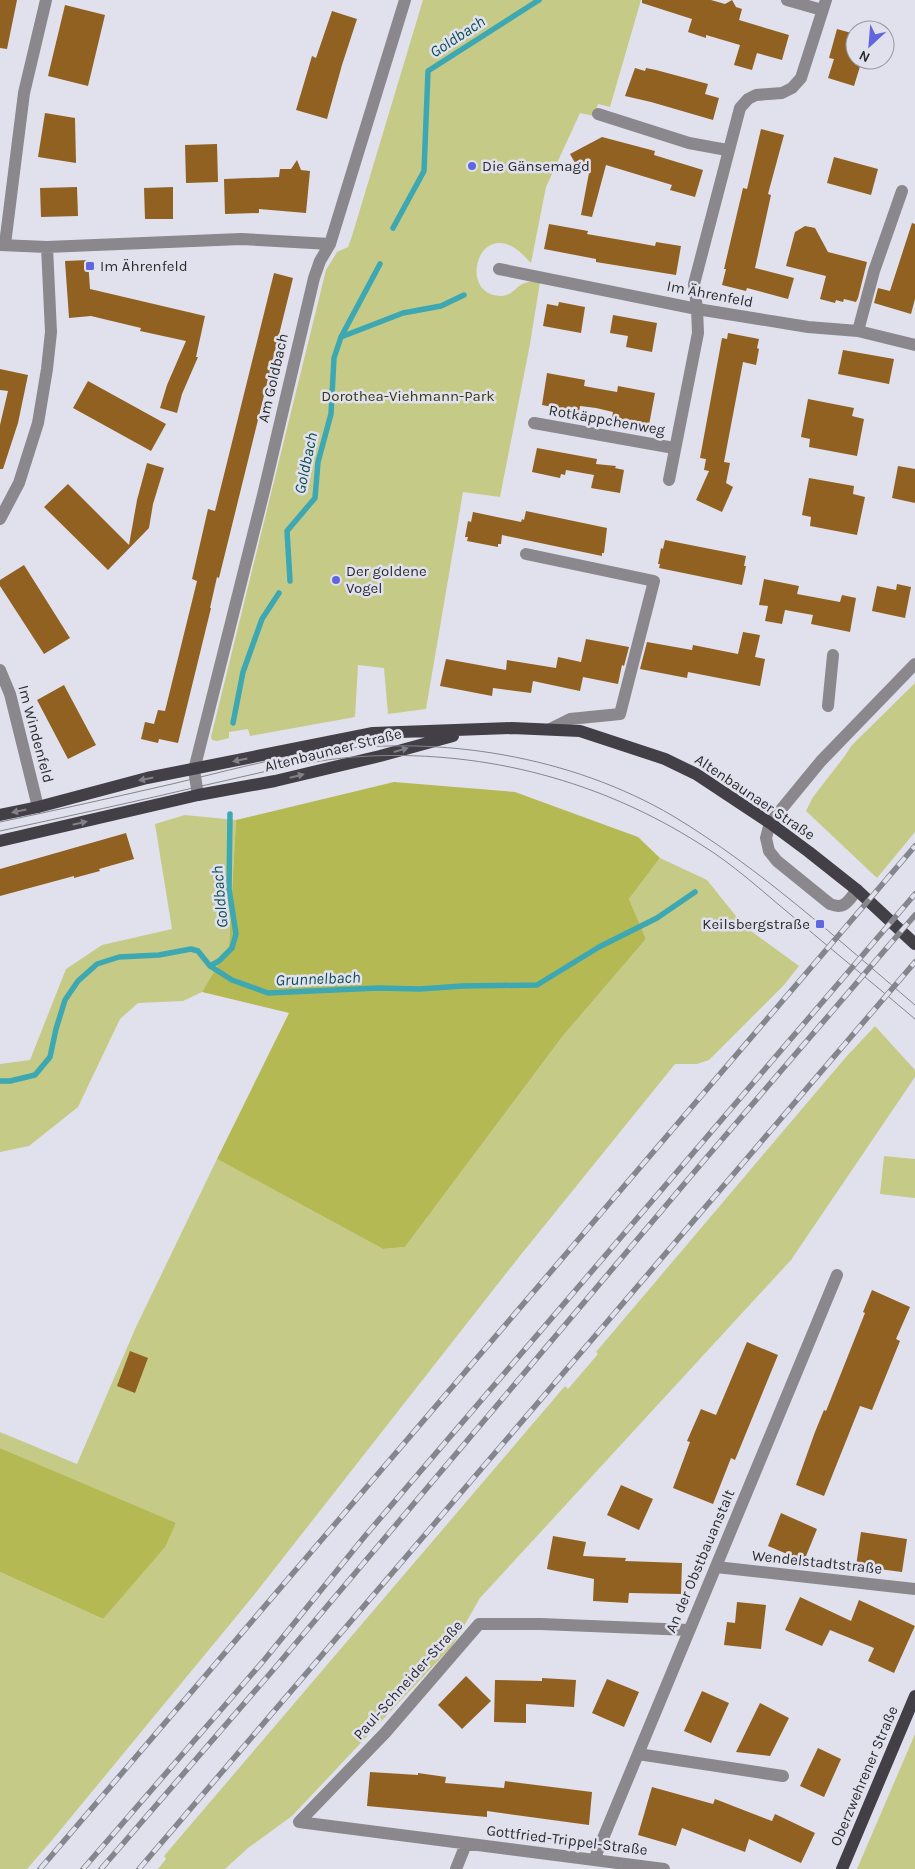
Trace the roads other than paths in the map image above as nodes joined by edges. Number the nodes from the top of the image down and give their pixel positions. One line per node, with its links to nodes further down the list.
1 (46, 0): 9 (street)
2 (405, 0): 8 (street, Am Goldbach)
3 (787, 0): 4 (street, Rotkäppchenweg)
4 (824, 5): 6 (street, Rotkäppchenweg)
5 (598, 114): 6 (street)
6 (728, 150): 12 (street, Rotkäppchenweg)
7 (902, 191): 13 (street)
8 (330, 244): 10 (street); 26 (street, Am Goldbach)
9 (3, 245): 10 (street)
10 (47, 247): 18 (street)
11 (499, 269): 12 (street, Im Ährenfeld)
12 (698, 309): 13 (street, Im Ährenfeld); 16 (street, Rotkäppchenweg)
13 (858, 331): 14 (street, Im Ährenfeld)
14 (915, 345)
15 (534, 423): 16 (street, Rotkäppchenweg)
16 (674, 448): 17 (street, Rotkäppchenweg)
17 (669, 480)
18 (0, 519)
19 (526, 554): 24 (street, Altenbaunaer Straße)
20 (833, 655): 23 (street)
21 (915, 664): 30 (street)
22 (0, 670): 28 (street, Im Windenfeld)
23 (828, 706)
24 (550, 729): 25 (main road, Altenbaunaer Straße); 30 (main road, Altenbaunaer Straße)
25 (474, 730): 26 (main road, Altenbaunaer Straße, one-way to 26); 27 (main road, Altenbaunaer Straße, one-way to 25)
26 (194, 770): 27 (street); 28 (main road, Altenbaunaer Straße, one-way to 28)
27 (198, 796): 31 (main road, Altenbaunaer Straße, one-way to 27)
28 (38, 807): 29 (main road, Altenbaunaer Straße, one-way to 29)
29 (0, 815)
30 (770, 823): 32 (main road, Altenbaunaer Straße); 32 (street)
31 (0, 842)
32 (858, 890): 33 (main road, Altenbaunaer Straße)
33 (915, 944)
34 (836, 1275): 35 (street, An der Obstbauanstalt)
35 (716, 1567): 36 (street, Wendelstadtstraße); 37 (street, An der Obstbauanstalt)
36 (915, 1589)
37 (690, 1630): 39 (street, An der Obstbauanstalt); 41 (street, Paul-Schneider-Straße)
38 (915, 1696): 46 (main road, Oberzwehrener Straße)
39 (638, 1754): 40 (street); 43 (street, An der Obstbauanstalt)
40 (783, 1776)
41 (299, 1822): 42 (street, Gottfried-Trippel-Straße)
42 (466, 1844): 43 (street, Gottfried-Trippel-Straße); 44 (street, Gottfried-Trippel-Straße)
43 (594, 1860): 45 (street, Gottfried-Trippel-Straße)
44 (456, 1869)
45 (664, 1869)
46 (842, 1869)

